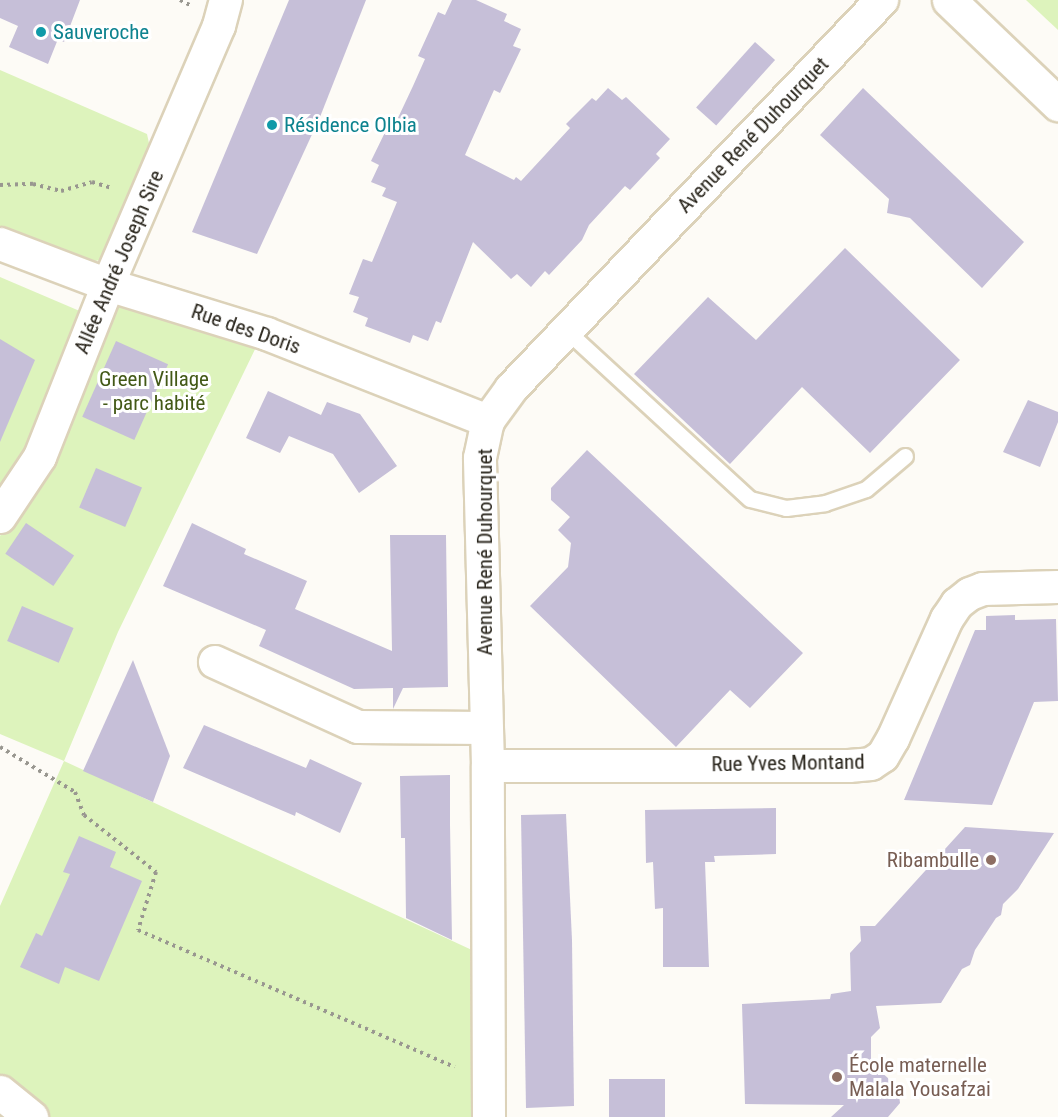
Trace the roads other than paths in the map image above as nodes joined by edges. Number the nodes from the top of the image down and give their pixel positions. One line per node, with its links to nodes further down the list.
1 (226, 0): 6 (street, Allée André Joseph Sire)
2 (882, 0): 7 (street, Avenue René Duhourquet)
3 (949, 0): 4 (street)
4 (1058, 105)
5 (0, 244): 6 (street, Rue des Doris)
6 (108, 285): 8 (street, Rue des Doris); 10 (street, Allée André Joseph Sire)
7 (567, 331): 8 (street, Avenue René Duhourquet); 9 (lane)
8 (488, 422): 13 (street, Avenue René Duhourquet)
9 (905, 456)
10 (0, 517)
11 (1058, 587): 14 (street, Rue Yves Montand)
12 (215, 662): 13 (street)
13 (486, 728): 14 (street, Avenue René Duhourquet)
14 (488, 766): 17 (street, Avenue René Duhourquet)
15 (0, 1092): 16 (street)
16 (31, 1117)
17 (489, 1117)

